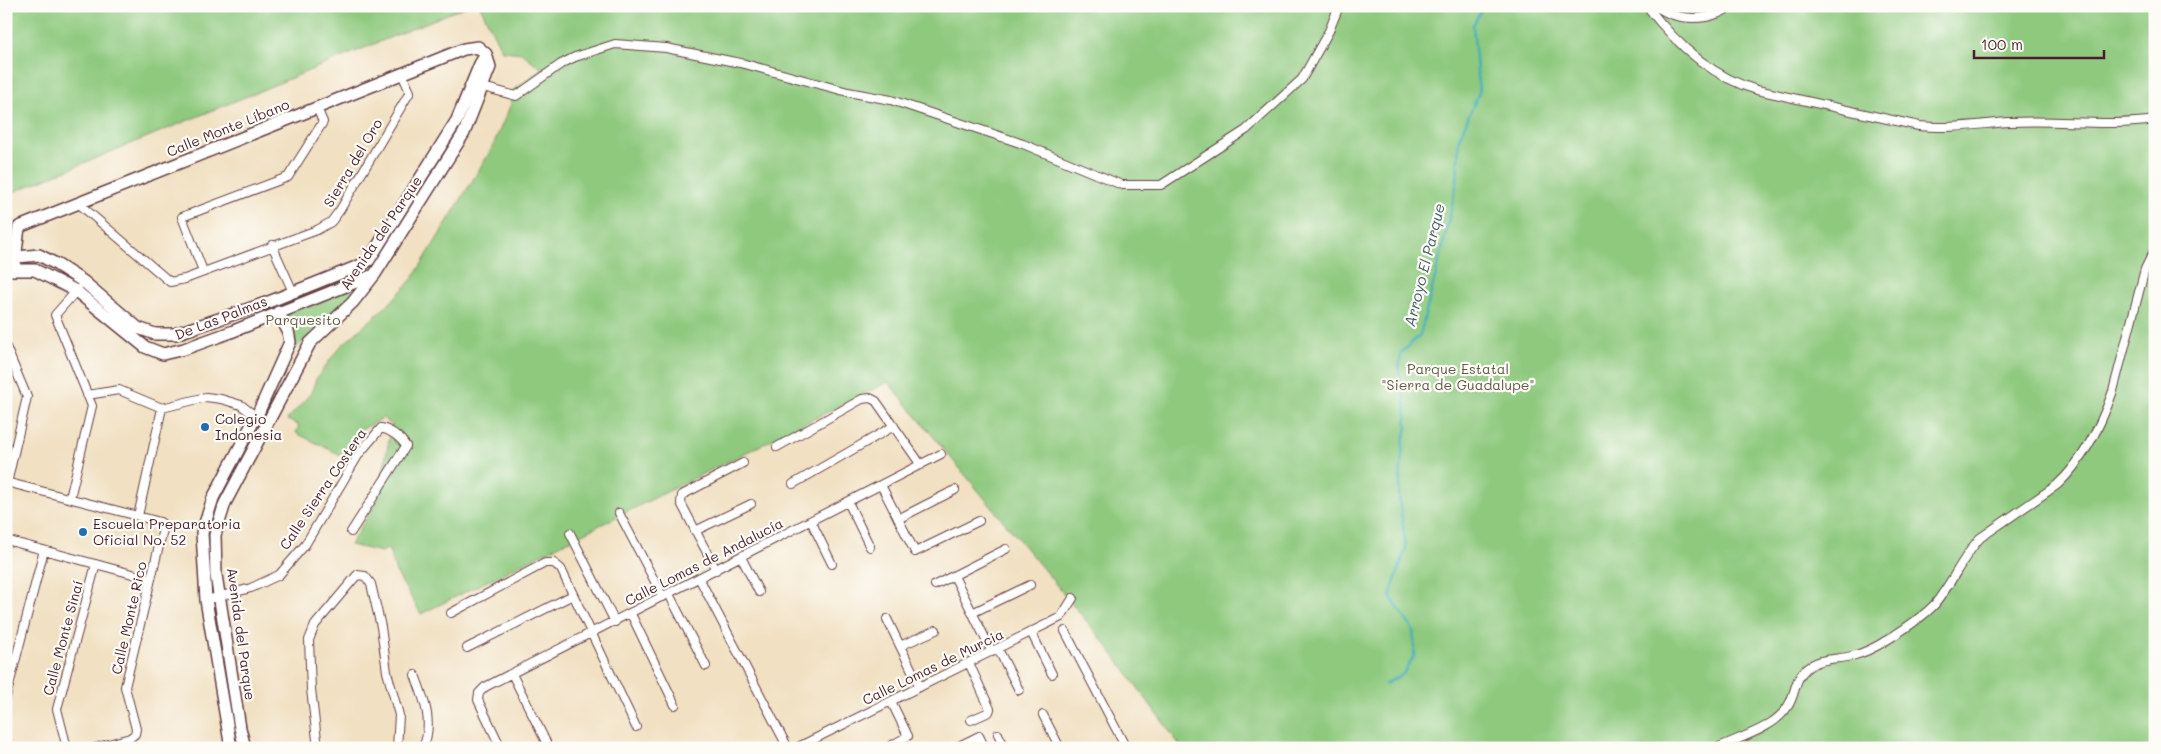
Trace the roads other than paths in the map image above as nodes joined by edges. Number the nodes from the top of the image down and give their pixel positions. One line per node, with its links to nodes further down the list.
1 (1339, 6): 7 (street)
2 (1647, 6): 9 (street)
3 (1656, 6): 4 (street)
4 (1731, 6)
5 (486, 54): 6 (street, Calle Monte Líbano); 7 (street, Avenida del Parque); 11 (street, Avenida del Parque)
6 (402, 74): 8 (street, Calle Monte Líbano); 13 (street, Sierra del Oro)
7 (483, 87): 12 (street, Avenida del Parque)
8 (317, 108): 10 (street, Calle Monte Líbano); 17 (street)
9 (2155, 120)
10 (78, 203): 15 (street, Calle Monte Líbano); 17 (street, Sierra del Oro)
11 (390, 227): 12 (street); 20 (street, Avenida del Parque)
12 (400, 234): 18 (street, Avenida del Parque)
13 (272, 245): 17 (street, Sierra del Oro); 20 (street)
14 (2155, 249): 112 (street)
15 (11, 257): 16 (street, Calle Monte Líbano); 19 (street, De Las Palmas)
16 (10, 270): 19 (street, De Las Palmas)
17 (203, 271)
18 (375, 274): 22 (street, De Las Palmas); 29 (street, Avenida del Parque)
19 (80, 286): 23 (street, De Las Palmas); 24 (street, De Las Palmas); 26 (street)
20 (293, 292): 21 (street, Avenida del Parque)
21 (266, 303): 23 (street, De Las Palmas)
22 (278, 312): 24 (street, De Las Palmas); 28 (street, Avenida del Parque)
23 (224, 318): 24 (street)
24 (231, 332)
25 (6, 347): 35 (street)
26 (87, 395): 27 (street); 39 (street)
27 (162, 408): 28 (street); 43 (street)
28 (256, 417): 29 (street); 68 (street, Avenida del Parque)
29 (266, 425): 66 (street, Avenida del Parque)
30 (894, 426): 31 (street); 34 (street); 36 (street)
31 (777, 447)
32 (941, 454): 34 (street, Calle Lomas de Andalucía)
33 (743, 463): 47 (street)
34 (921, 464): 37 (street, Calle Lomas de Andalucía)
35 (7, 483): 39 (street)
36 (793, 484)
37 (881, 485): 40 (street, Calle Lomas de Andalucía); 44 (street)
38 (955, 490): 44 (street)
39 (70, 498): 43 (street)
40 (848, 502): 46 (street, Calle Lomas de Andalucía); 51 (street)
41 (751, 504): 47 (street)
42 (620, 512): 65 (street)
43 (138, 516): 59 (street, Calle Monte Rico)
44 (898, 519): 45 (street)
45 (979, 520)
46 (811, 521): 54 (street, Calle Lomas de Andalucía); 56 (street)
47 (695, 531): 57 (street)
48 (351, 532): 66 (street, Calle Sierra Costera)
49 (570, 533): 73 (street)
50 (6, 540): 53 (street)
51 (870, 547)
52 (1006, 549): 58 (street)
53 (44, 550): 55 (street); 88 (street)
54 (741, 557): 57 (street, Calle Lomas de Andalucía); 63 (street)
55 (96, 564): 59 (street); 98 (street, Calle Monte Sinaí)
56 (832, 564)
57 (716, 570): 60 (street, Calle Lomas de Andalucía)
58 (954, 576): 61 (street); 70 (street)
59 (151, 578): 99 (street, Calle Monte Rico)
60 (699, 578): 65 (street, Calle Lomas de Andalucía); 104 (street)
61 (935, 585)
62 (1030, 585): 70 (street)
63 (759, 592)
64 (573, 595): 69 (street); 77 (street); 79 (street)
65 (666, 595): 71 (street, Calle Lomas de Andalucía); 82 (street)
66 (219, 597): 68 (street, Calle Sierra Costera); 96 (street, Avenida del Parque)
67 (1072, 598): 76 (street, Calle Lomas de Murcia)
68 (206, 600): 97 (street, Avenida del Parque)
69 (451, 613)
70 (972, 613): 80 (street)
71 (631, 614): 73 (street, Calle Lomas de Andalucía); 90 (street)
72 (887, 618): 78 (street)
73 (615, 622): 77 (street, Calle Lomas de Andalucía)
74 (936, 630): 78 (street)
75 (1065, 631): 111 (street)
76 (1031, 632): 80 (street, Calle Lomas de Murcia); 84 (street)
77 (592, 634): 83 (street, Calle Lomas de Andalucía); 93 (street)
78 (900, 646): 86 (street)
79 (468, 648)
80 (995, 651): 81 (street, Calle Lomas de Murcia); 87 (street)
81 (969, 663): 86 (street, Calle Lomas de Murcia); 92 (street)
82 (706, 666)
83 (512, 674): 95 (street); 103 (street, Calle Lomas de Andalucía)
84 (1052, 674)
85 (415, 675): 102 (street)
86 (920, 687): 89 (street, Calle Lomas de Murcia)
87 (1019, 690)
88 (6, 697)
89 (891, 701): 105 (street, Calle Lomas de Murcia); 106 (street)
90 (675, 704)
91 (1043, 715): 110 (street)
92 (971, 720)
93 (636, 727)
94 (998, 734): 109 (street)
95 (546, 742)
96 (244, 743): 97 (street)
97 (231, 745)
98 (67, 748)
99 (95, 748)
100 (318, 748): 101 (street)
101 (396, 748)
102 (423, 748)
103 (501, 748)
104 (788, 748)
105 (796, 748)
106 (887, 748)
107 (955, 748): 108 (street)
108 (985, 748)
109 (1005, 748)
110 (1060, 748)
111 (1126, 748)
112 (1718, 748)

